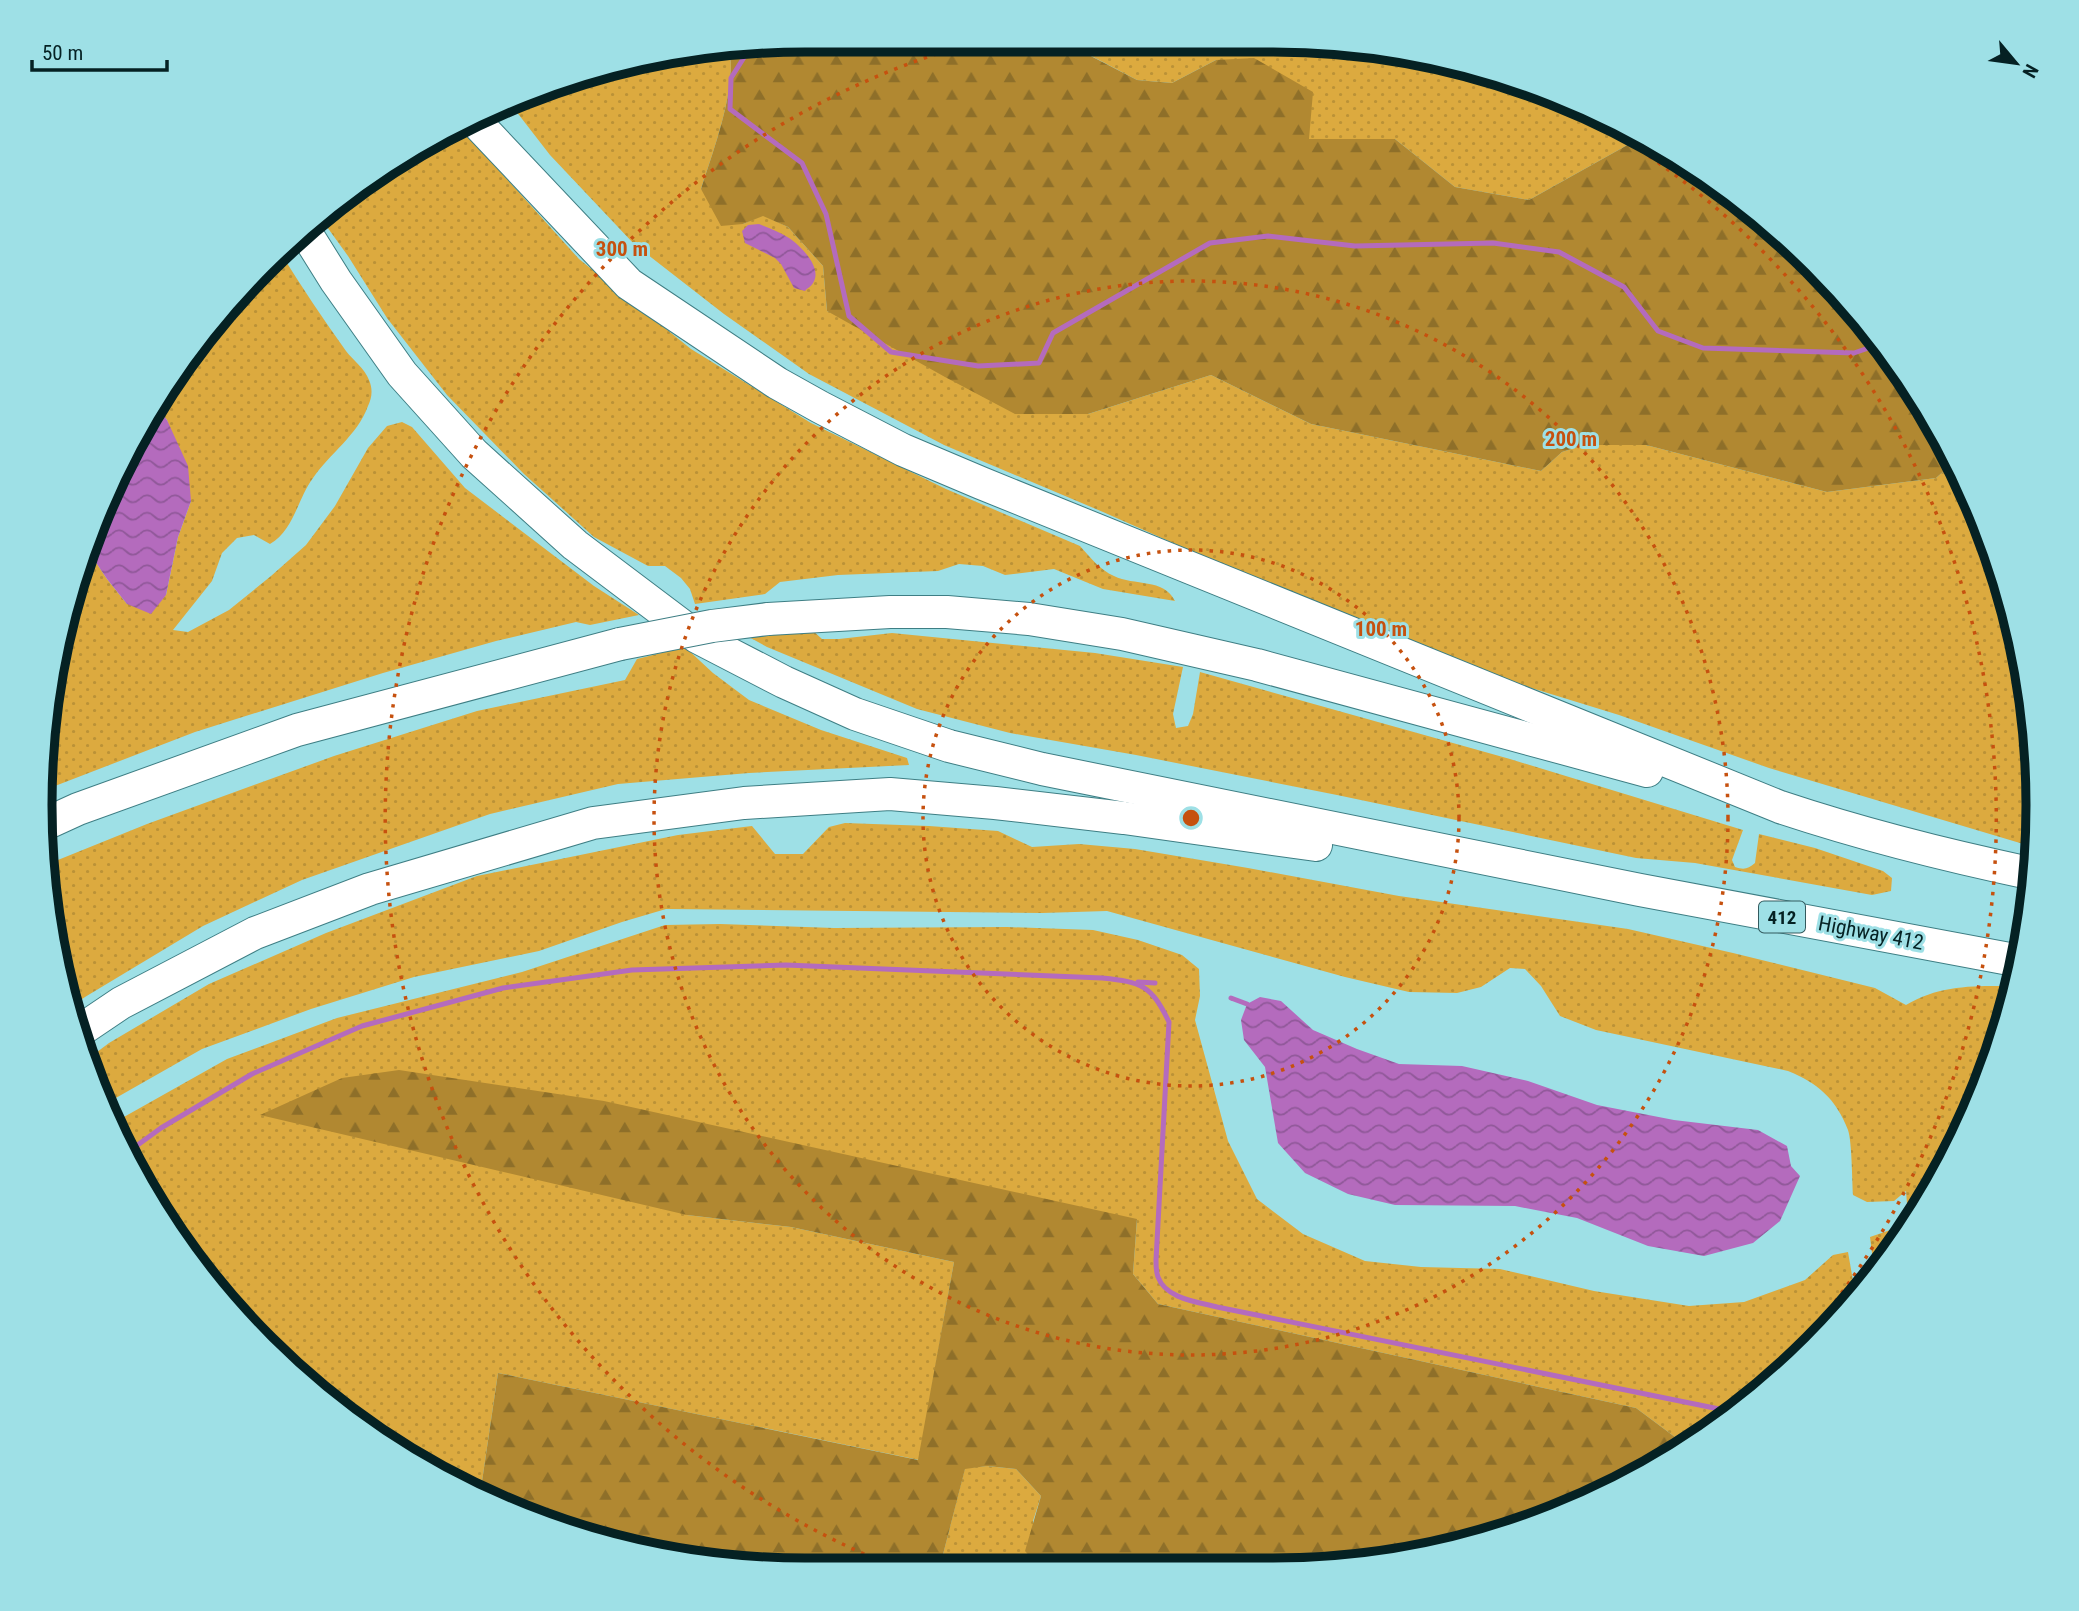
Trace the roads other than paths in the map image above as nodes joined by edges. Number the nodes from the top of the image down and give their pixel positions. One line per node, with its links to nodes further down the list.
1 (480, 126): 3 (highway)
2 (309, 239): 6 (highway)
3 (1780, 807): 4 (highway, bridge); 5 (highway)
4 (53, 821)
5 (2023, 872)
6 (1640, 890): 7 (highway, Highway 412 / 412); 8 (highway)
7 (2010, 959)
8 (86, 1027)

